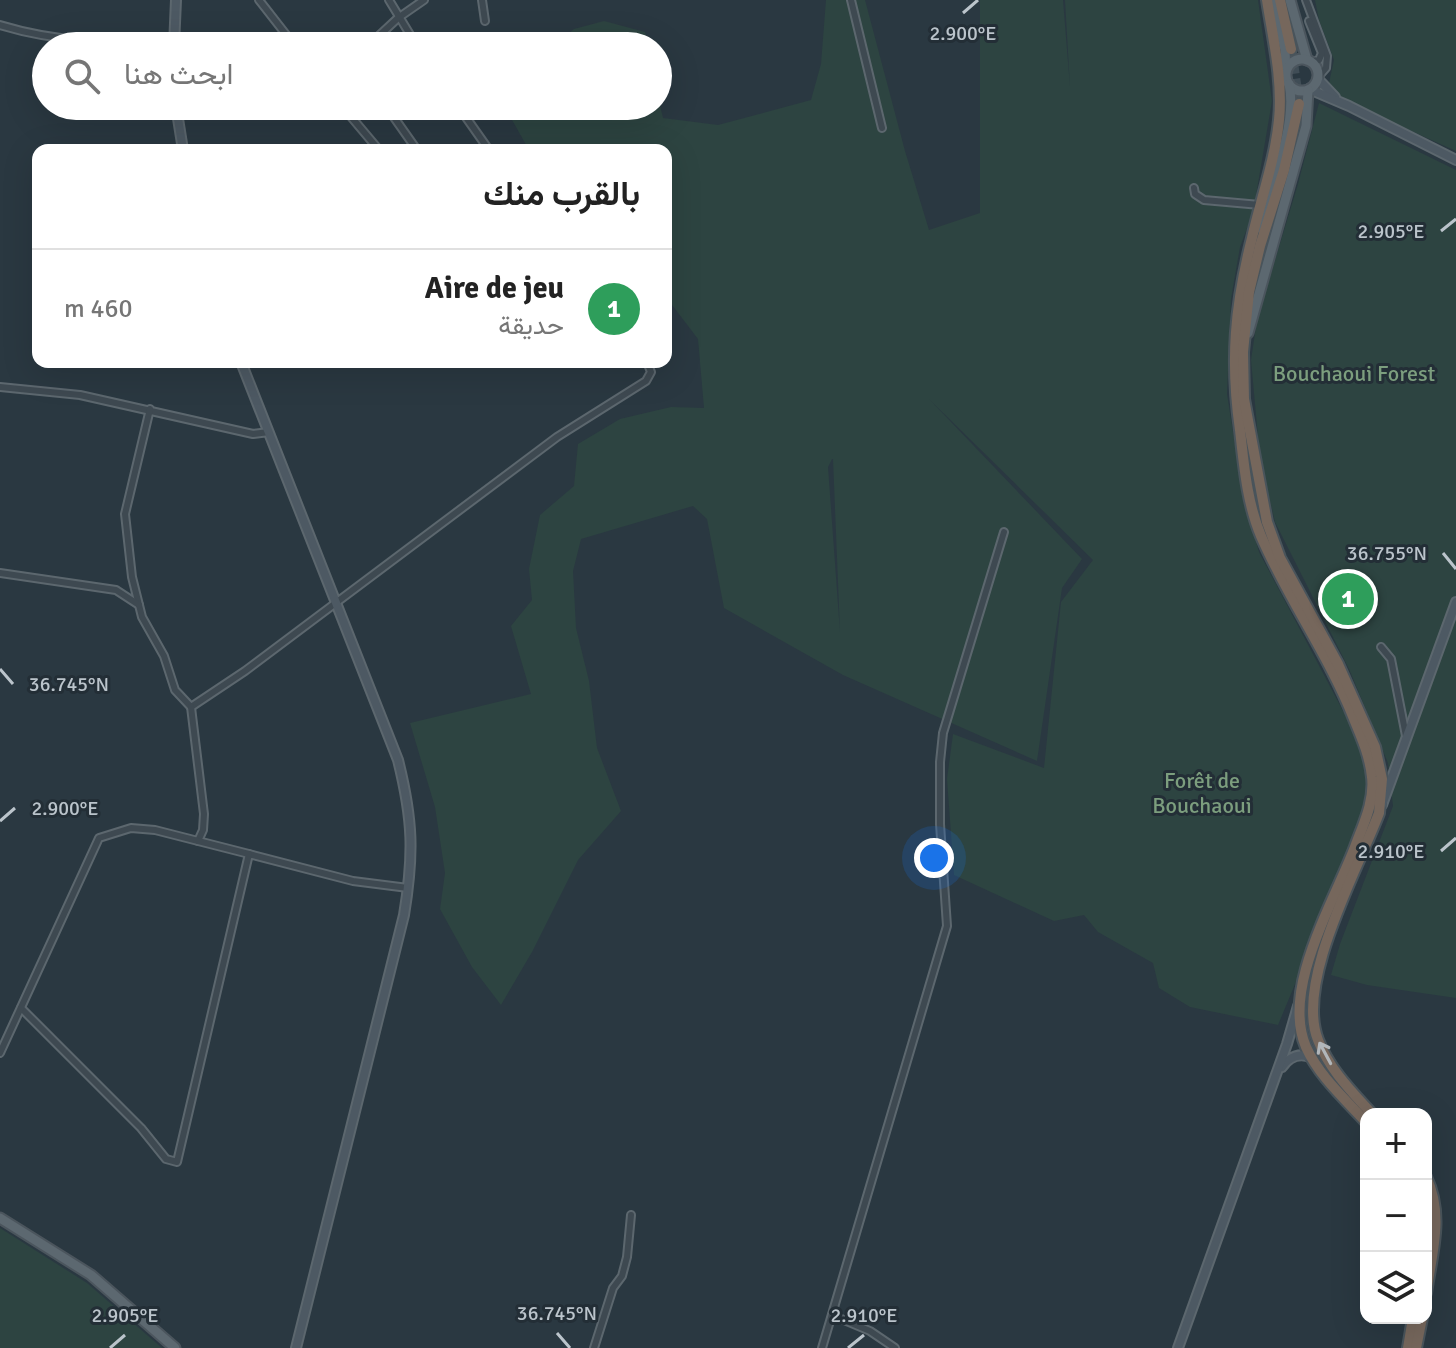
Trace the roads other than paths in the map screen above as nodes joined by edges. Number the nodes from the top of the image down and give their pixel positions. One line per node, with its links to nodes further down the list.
1 (176, 0): 14 (main road)
2 (259, 0): 15 (street)
3 (389, 0): 11 (street)
4 (424, 0): 11 (street)
5 (482, 0): 12 (street)
6 (851, 0): 30 (street)
7 (1267, 0): 37 (highway)
8 (1277, 0): 19 (highway); 22 (main road)
9 (1290, 0): 20 (main road)
10 (1307, 2): 20 (street); 21 (street)
11 (398, 18): 16 (street); 17 (street)
12 (485, 21)
13 (0, 25): 18 (street)
14 (175, 32)
15 (284, 32)
16 (383, 32)
17 (408, 32)
18 (32, 35)
19 (1291, 49)
20 (1309, 61): 21 (main road); 22 (main road)
21 (1318, 78): 23 (main road); 25 (main road)
22 (1287, 79): 23 (main road); 38 (main road)
23 (1309, 90): 25 (main road); 39 (main road)
24 (1299, 104): 39 (highway)
25 (1349, 106): 35 (main road)
26 (178, 120): 31 (main road)
27 (354, 120): 32 (street)
28 (396, 120): 33 (street)
29 (468, 120): 34 (street)
30 (882, 128)
31 (182, 144)
32 (374, 144)
33 (413, 144)
34 (485, 144)
35 (1456, 160)
36 (1194, 188): 37 (street)
37 (1260, 205): 38 (highway)
38 (1244, 274): 57 (highway)
39 (1243, 352): 53 (highway)
40 (243, 368): 44 (main road)
41 (649, 368): 48 (street)
42 (0, 387): 43 (street)
43 (150, 409): 44 (street); 49 (street)
44 (269, 432): 48 (main road)
45 (1004, 532): 68 (street)
46 (0, 573): 49 (street)
47 (1456, 602): 52 (main road)
48 (335, 604): 51 (street); 56 (main road)
49 (139, 605): 51 (street)
50 (1381, 647): 52 (street)
51 (191, 707): 54 (street)
52 (1406, 739): 53 (main road)
53 (1379, 813): 62 (highway, one-way to 53)
54 (198, 841): 55 (street); 58 (street)
55 (249, 854): 56 (street); 58 (street)
56 (408, 888): 72 (main road)
57 (1298, 1006): 60 (highway); 61 (main road)
58 (21, 1008): 59 (street)
59 (0, 1053)
60 (1312, 1058): 61 (main road); 63 (highway)
61 (1273, 1082): 76 (main road)
62 (1367, 1108)
63 (1360, 1115)
64 (1427, 1180): 67 (highway)
65 (631, 1215): 73 (street)
66 (0, 1218): 71 (main road)
67 (1432, 1256)
68 (832, 1315): 74 (street); 75 (street)
69 (1412, 1324): 77 (highway)
70 (1421, 1324): 78 (highway)
71 (175, 1348)
72 (296, 1348)
73 (594, 1348)
74 (822, 1348)
75 (895, 1348)
76 (1178, 1348)
77 (1408, 1348)
78 (1416, 1348)

